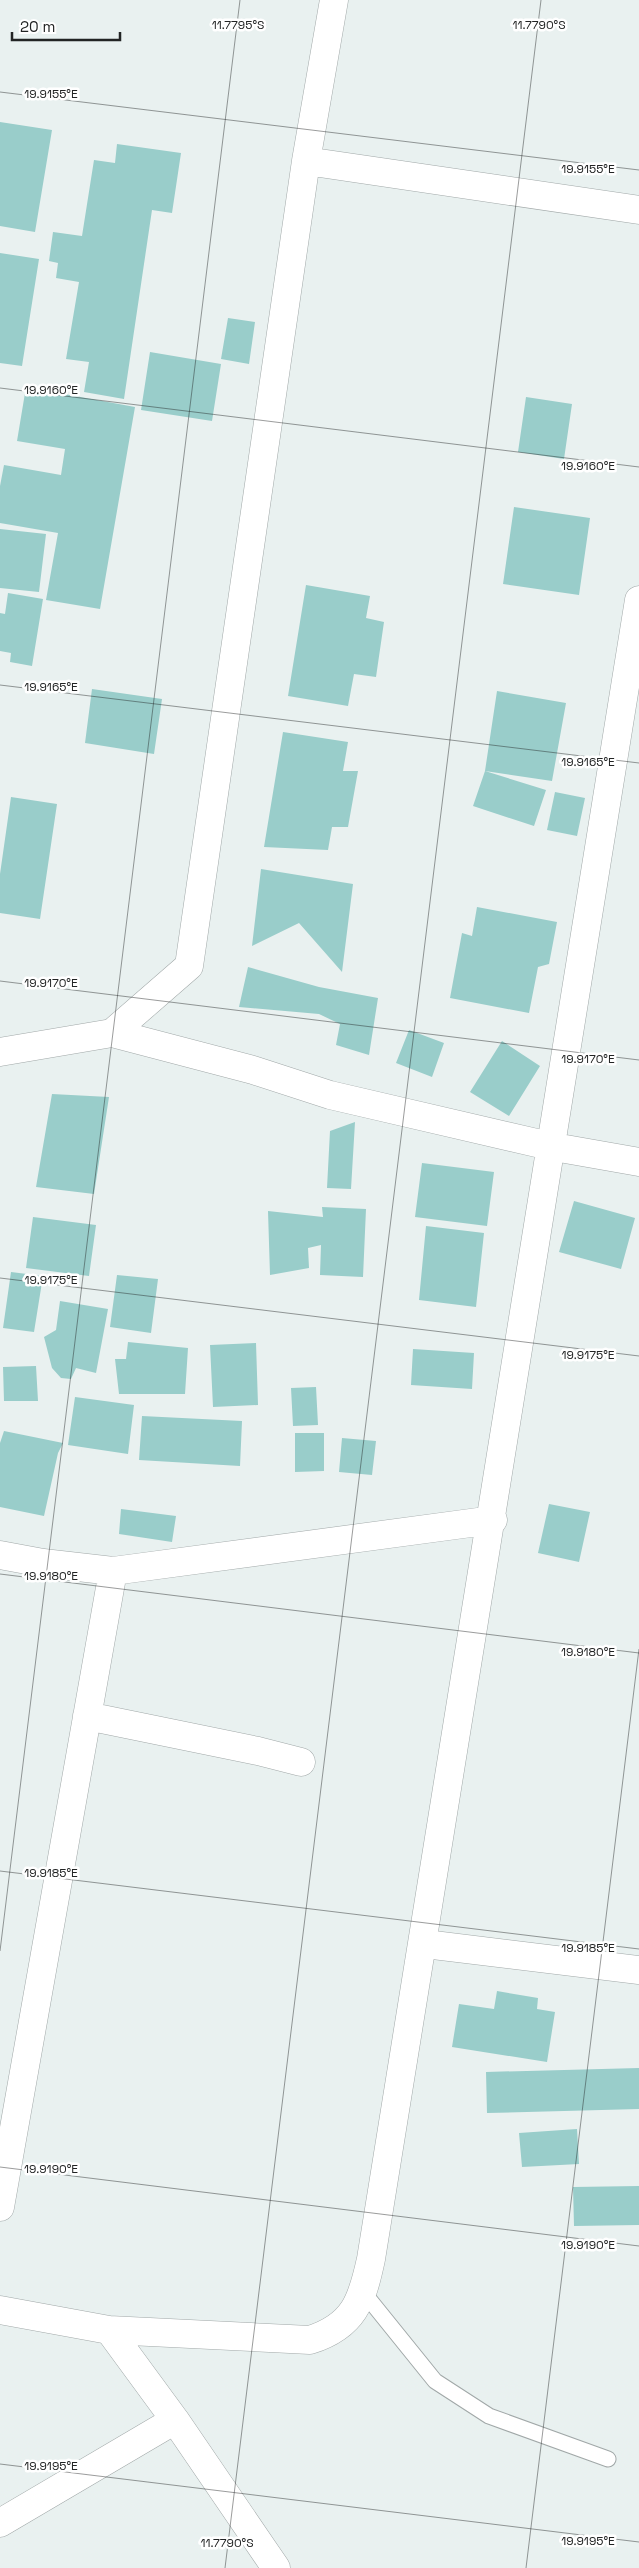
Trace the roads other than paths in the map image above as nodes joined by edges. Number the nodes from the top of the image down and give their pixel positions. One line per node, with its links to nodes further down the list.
1 (334, 0): 2 (street)
2 (306, 161): 3 (street); 5 (street)
3 (639, 210)
4 (639, 600): 7 (street)
5 (112, 1033): 6 (street); 7 (street)
6 (0, 1052)
7 (554, 1147): 8 (street); 9 (street)
8 (639, 1162)
9 (493, 1520): 11 (street); 14 (street)
10 (0, 1554): 11 (street)
11 (113, 1570): 12 (street)
12 (87, 1716): 13 (street); 16 (street)
13 (301, 1762)
14 (425, 1944): 15 (street); 17 (street)
15 (639, 1970)
16 (0, 2207)
17 (364, 2293): 19 (street); 21 (lane)
18 (0, 2310): 19 (street)
19 (109, 2330): 20 (street)
20 (175, 2420): 22 (street); 23 (street)
21 (608, 2459)
22 (0, 2523)
23 (276, 2568)

